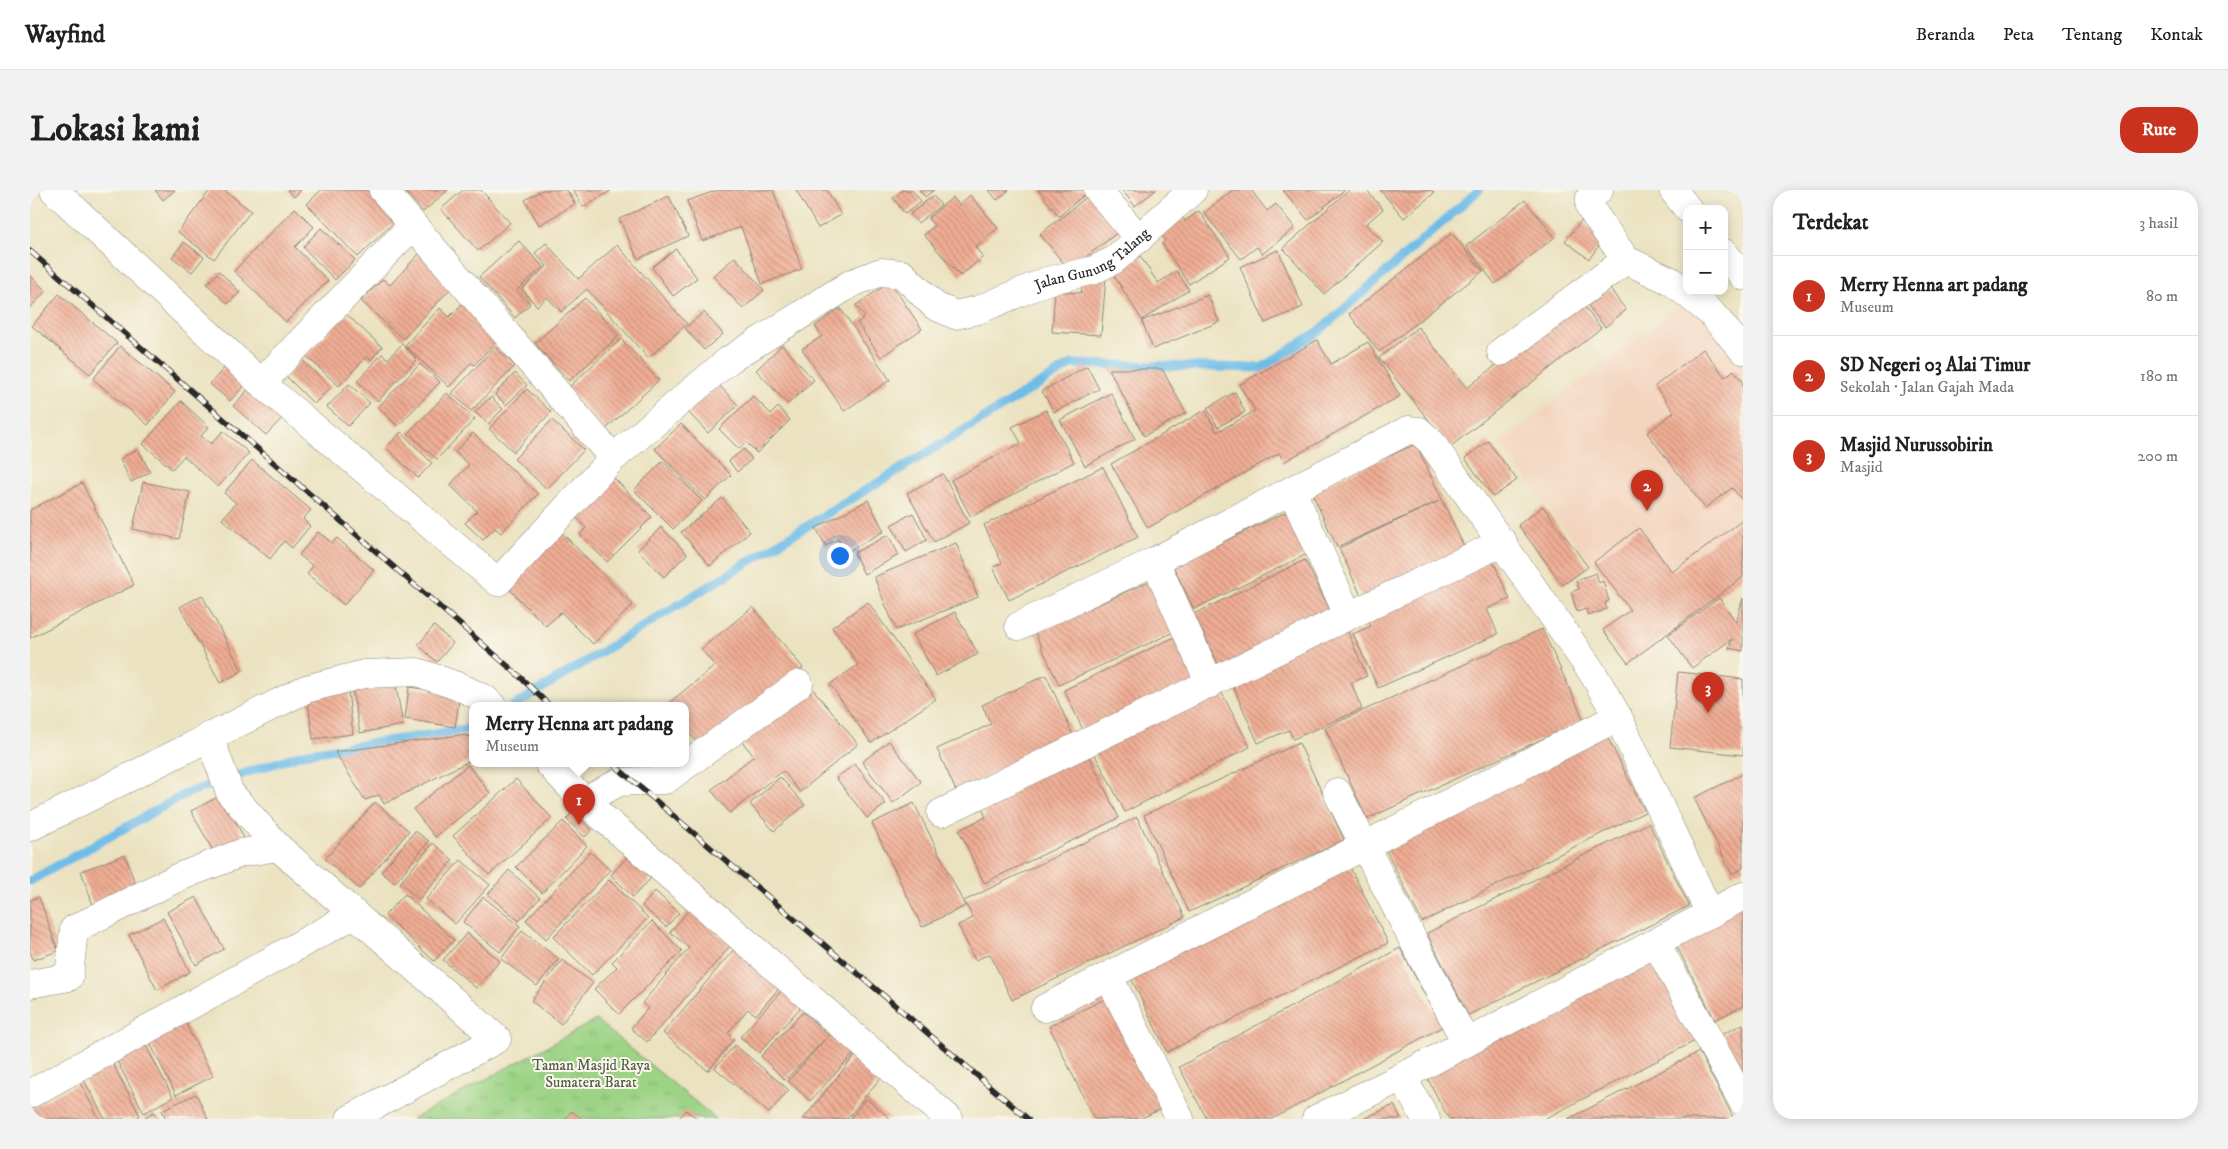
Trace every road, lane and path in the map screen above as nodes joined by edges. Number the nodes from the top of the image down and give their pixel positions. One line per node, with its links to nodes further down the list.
1 (54, 190): 15 (street)
2 (384, 190): 8 (street)
3 (1098, 190): 9 (street)
4 (1193, 190): 9 (street, Jalan Gunung Talang)
5 (1599, 190): 11 (street)
6 (1673, 190): 7 (street)
7 (1685, 205)
8 (413, 226): 15 (street); 16 (street)
9 (1139, 239): 16 (street, Jalan Gunung Talang)
10 (1728, 258): 12 (street)
11 (1626, 260): 13 (street); 14 (street)
12 (1743, 276)
13 (1743, 350)
14 (1501, 352)
15 (261, 384): 16 (street, Jalan Gunung Talang)
16 (613, 458)
17 (1292, 491): 18 (street); 19 (street); 20 (street)
18 (1503, 542): 20 (street); 25 (street)
19 (1155, 561): 21 (street); 23 (street)
20 (1348, 615): 23 (street)
21 (1019, 626)
22 (799, 684): 27 (street)
23 (1210, 684): 32 (street)
24 (486, 702): 26 (street)
25 (1618, 717): 34 (street); 38 (street)
26 (213, 748): 33 (street); 35 (street)
27 (689, 763)
28 (552, 767): 31 (street)
29 (683, 767): 31 (street)
30 (1337, 792): 34 (street)
31 (584, 800): 48 (street)
32 (941, 813)
33 (30, 827)
34 (1363, 846): 40 (street); 43 (street)
35 (278, 847): 37 (street); 41 (street)
36 (1743, 896): 38 (street)
37 (355, 914): 45 (street); 47 (street)
38 (1710, 914): 39 (street)
39 (1656, 942): 43 (street); 46 (street)
40 (1109, 977): 42 (street); 49 (street)
41 (30, 984)
42 (1045, 1008)
43 (1466, 1043): 44 (street)
44 (1402, 1077): 50 (street); 51 (street)
45 (30, 1094)
46 (1743, 1102)
47 (350, 1119)
48 (949, 1119)
49 (1180, 1119)
50 (1316, 1119)
51 (1426, 1119)

